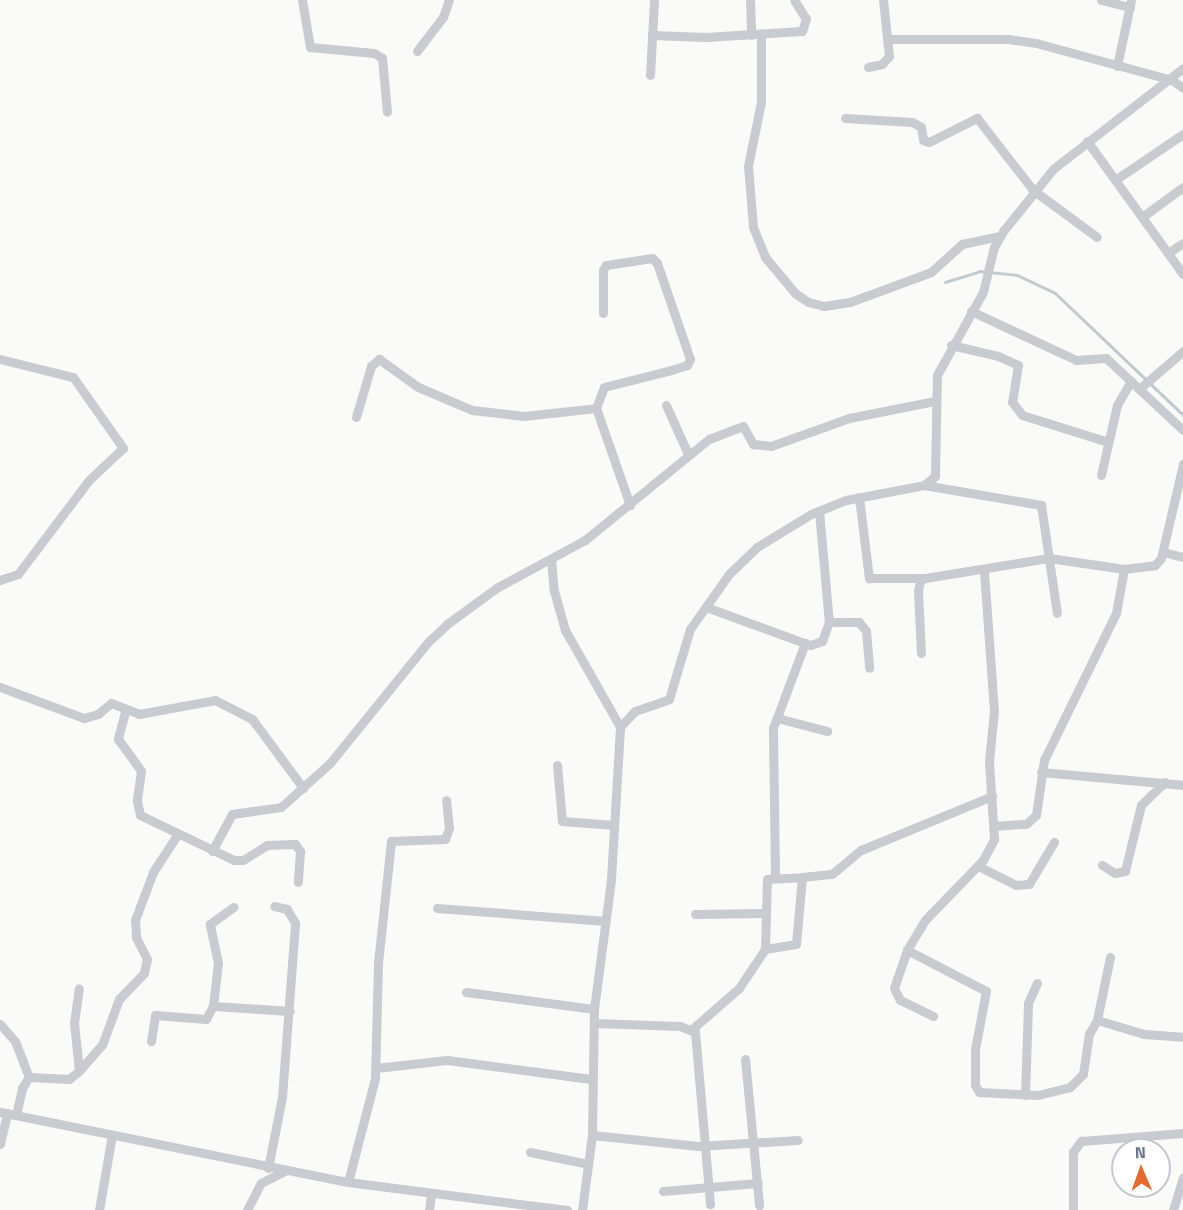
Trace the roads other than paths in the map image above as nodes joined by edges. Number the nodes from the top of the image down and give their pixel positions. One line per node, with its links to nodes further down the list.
1 (303, 0): 19 (street)
2 (448, 0): 12 (street)
3 (654, 0): 10 (street)
4 (750, 0): 9 (street)
5 (794, 0): 9 (street)
6 (883, 0): 11 (street)
7 (1101, 0): 8 (street)
8 (1131, 3): 13 (street)
9 (756, 34): 10 (street); 27 (street)
10 (652, 35): 16 (street)
11 (889, 39): 13 (street); 14 (street)
12 (417, 51)
13 (1117, 66): 17 (street)
14 (868, 67)
15 (1183, 68): 17 (street)
16 (650, 75)
17 (1172, 80): 18 (street); 22 (street)
18 (1183, 88)
19 (387, 112)
20 (845, 118): 25 (street)
21 (1183, 134): 23 (street)
22 (1087, 141): 23 (street); 25 (street)
23 (1115, 180): 26 (street)
24 (1183, 187): 26 (street)
25 (1033, 190): 27 (street); 28 (street)
26 (1142, 217): 30 (street)
27 (1000, 236): 32 (street)
28 (1097, 237)
29 (1183, 243): 30 (street)
30 (1168, 254): 31 (street)
31 (1183, 274)
32 (970, 311): 34 (street); 37 (street)
33 (603, 313): 41 (street)
34 (951, 345): 39 (street); 44 (street)
35 (1183, 351): 38 (street)
36 (0, 359): 59 (street)
37 (1131, 381): 38 (street); 44 (street)
38 (1142, 386): 43 (street)
39 (935, 401): 45 (street); 48 (street)
40 (666, 405): 45 (street)
41 (596, 408): 42 (street); 50 (street)
42 (357, 417)
43 (1183, 430)
44 (1108, 442): 47 (street)
45 (688, 454): 50 (street)
46 (1183, 464): 52 (street)
47 (1101, 475)
48 (924, 485): 49 (street); 54 (street)
49 (860, 496): 51 (street); 58 (street)
50 (630, 505): 55 (street)
51 (819, 511): 60 (street); 62 (street)
52 (1162, 552): 53 (street); 56 (street)
53 (1183, 557)
54 (1050, 558): 56 (street); 57 (street); 61 (street)
55 (551, 559): 69 (street); 75 (street)
56 (1124, 569): 72 (street)
57 (984, 570): 58 (street); 76 (street)
58 (925, 578): 64 (street)
59 (0, 580)
60 (706, 607): 63 (street); 69 (street)
61 (1057, 613)
62 (829, 622): 63 (street); 65 (street)
63 (805, 643): 68 (street)
64 (921, 653)
65 (869, 668)
66 (0, 687): 67 (street)
67 (125, 712): 75 (street); 80 (street)
68 (777, 718): 70 (street); 85 (street)
69 (620, 727): 78 (street)
70 (827, 731)
71 (557, 765): 78 (street)
72 (1041, 772): 73 (street); 79 (street)
73 (1165, 782): 74 (street); 83 (street)
74 (1183, 785)
75 (303, 788): 82 (street)
76 (992, 796): 79 (street); 86 (street)
77 (446, 800): 111 (street)
78 (614, 825): 93 (street)
79 (994, 826): 84 (street)
80 (177, 835): 82 (street); 112 (street)
81 (1054, 842): 84 (street)
82 (212, 851): 87 (street)
83 (1102, 865)
84 (978, 866): 95 (street)
85 (775, 876): 86 (street); 91 (street)
86 (802, 877): 94 (street)
87 (298, 882)
88 (274, 906): 102 (street)
89 (233, 907): 100 (street)
90 (437, 909): 93 (street)
91 (765, 913): 92 (street); 94 (street)
92 (695, 914)
93 (606, 921): 101 (street)
94 (765, 949): 107 (street)
95 (907, 951): 103 (street); 115 (street)
96 (1110, 957): 104 (street)
97 (1037, 983): 115 (street)
98 (79, 988): 112 (street)
99 (466, 992): 101 (street)
100 (213, 1006): 102 (street); 109 (street)
101 (594, 1009): 105 (street)
102 (290, 1011): 126 (street)
103 (933, 1016)
104 (1097, 1020): 108 (street); 115 (street)
105 (594, 1023): 107 (street); 114 (street)
106 (0, 1024): 113 (street)
107 (691, 1030): 123 (street)
108 (1183, 1037)
109 (151, 1041)
110 (745, 1059): 121 (street)
111 (376, 1068): 114 (street); 129 (street)
112 (79, 1071): 113 (street)
113 (29, 1077): 116 (street)
114 (591, 1079): 119 (street)
115 (1025, 1095)
116 (8, 1113): 118 (street); 122 (street)
117 (1183, 1133): 142 (street)
118 (112, 1135): 126 (street); 137 (street)
119 (592, 1135): 123 (street); 125 (street)
120 (798, 1140): 121 (street)
121 (755, 1143): 123 (street); 130 (street)
122 (0, 1144)
123 (706, 1146): 131 (street)
124 (530, 1152): 125 (street)
125 (588, 1164): 141 (street)
126 (268, 1168): 127 (street)
127 (286, 1170): 129 (street); 138 (street)
128 (1183, 1179): 143 (street)
129 (348, 1182): 133 (street)
130 (758, 1183): 131 (street); 135 (street)
131 (709, 1187): 132 (street); 134 (street)
132 (663, 1191)
133 (430, 1193): 136 (street); 139 (street)
134 (710, 1204)
135 (759, 1205)
136 (532, 1207): 140 (street)
137 (99, 1210)
138 (247, 1210)
139 (429, 1210)
140 (567, 1210)
141 (582, 1210)
142 (1073, 1210)
143 (1173, 1210)

